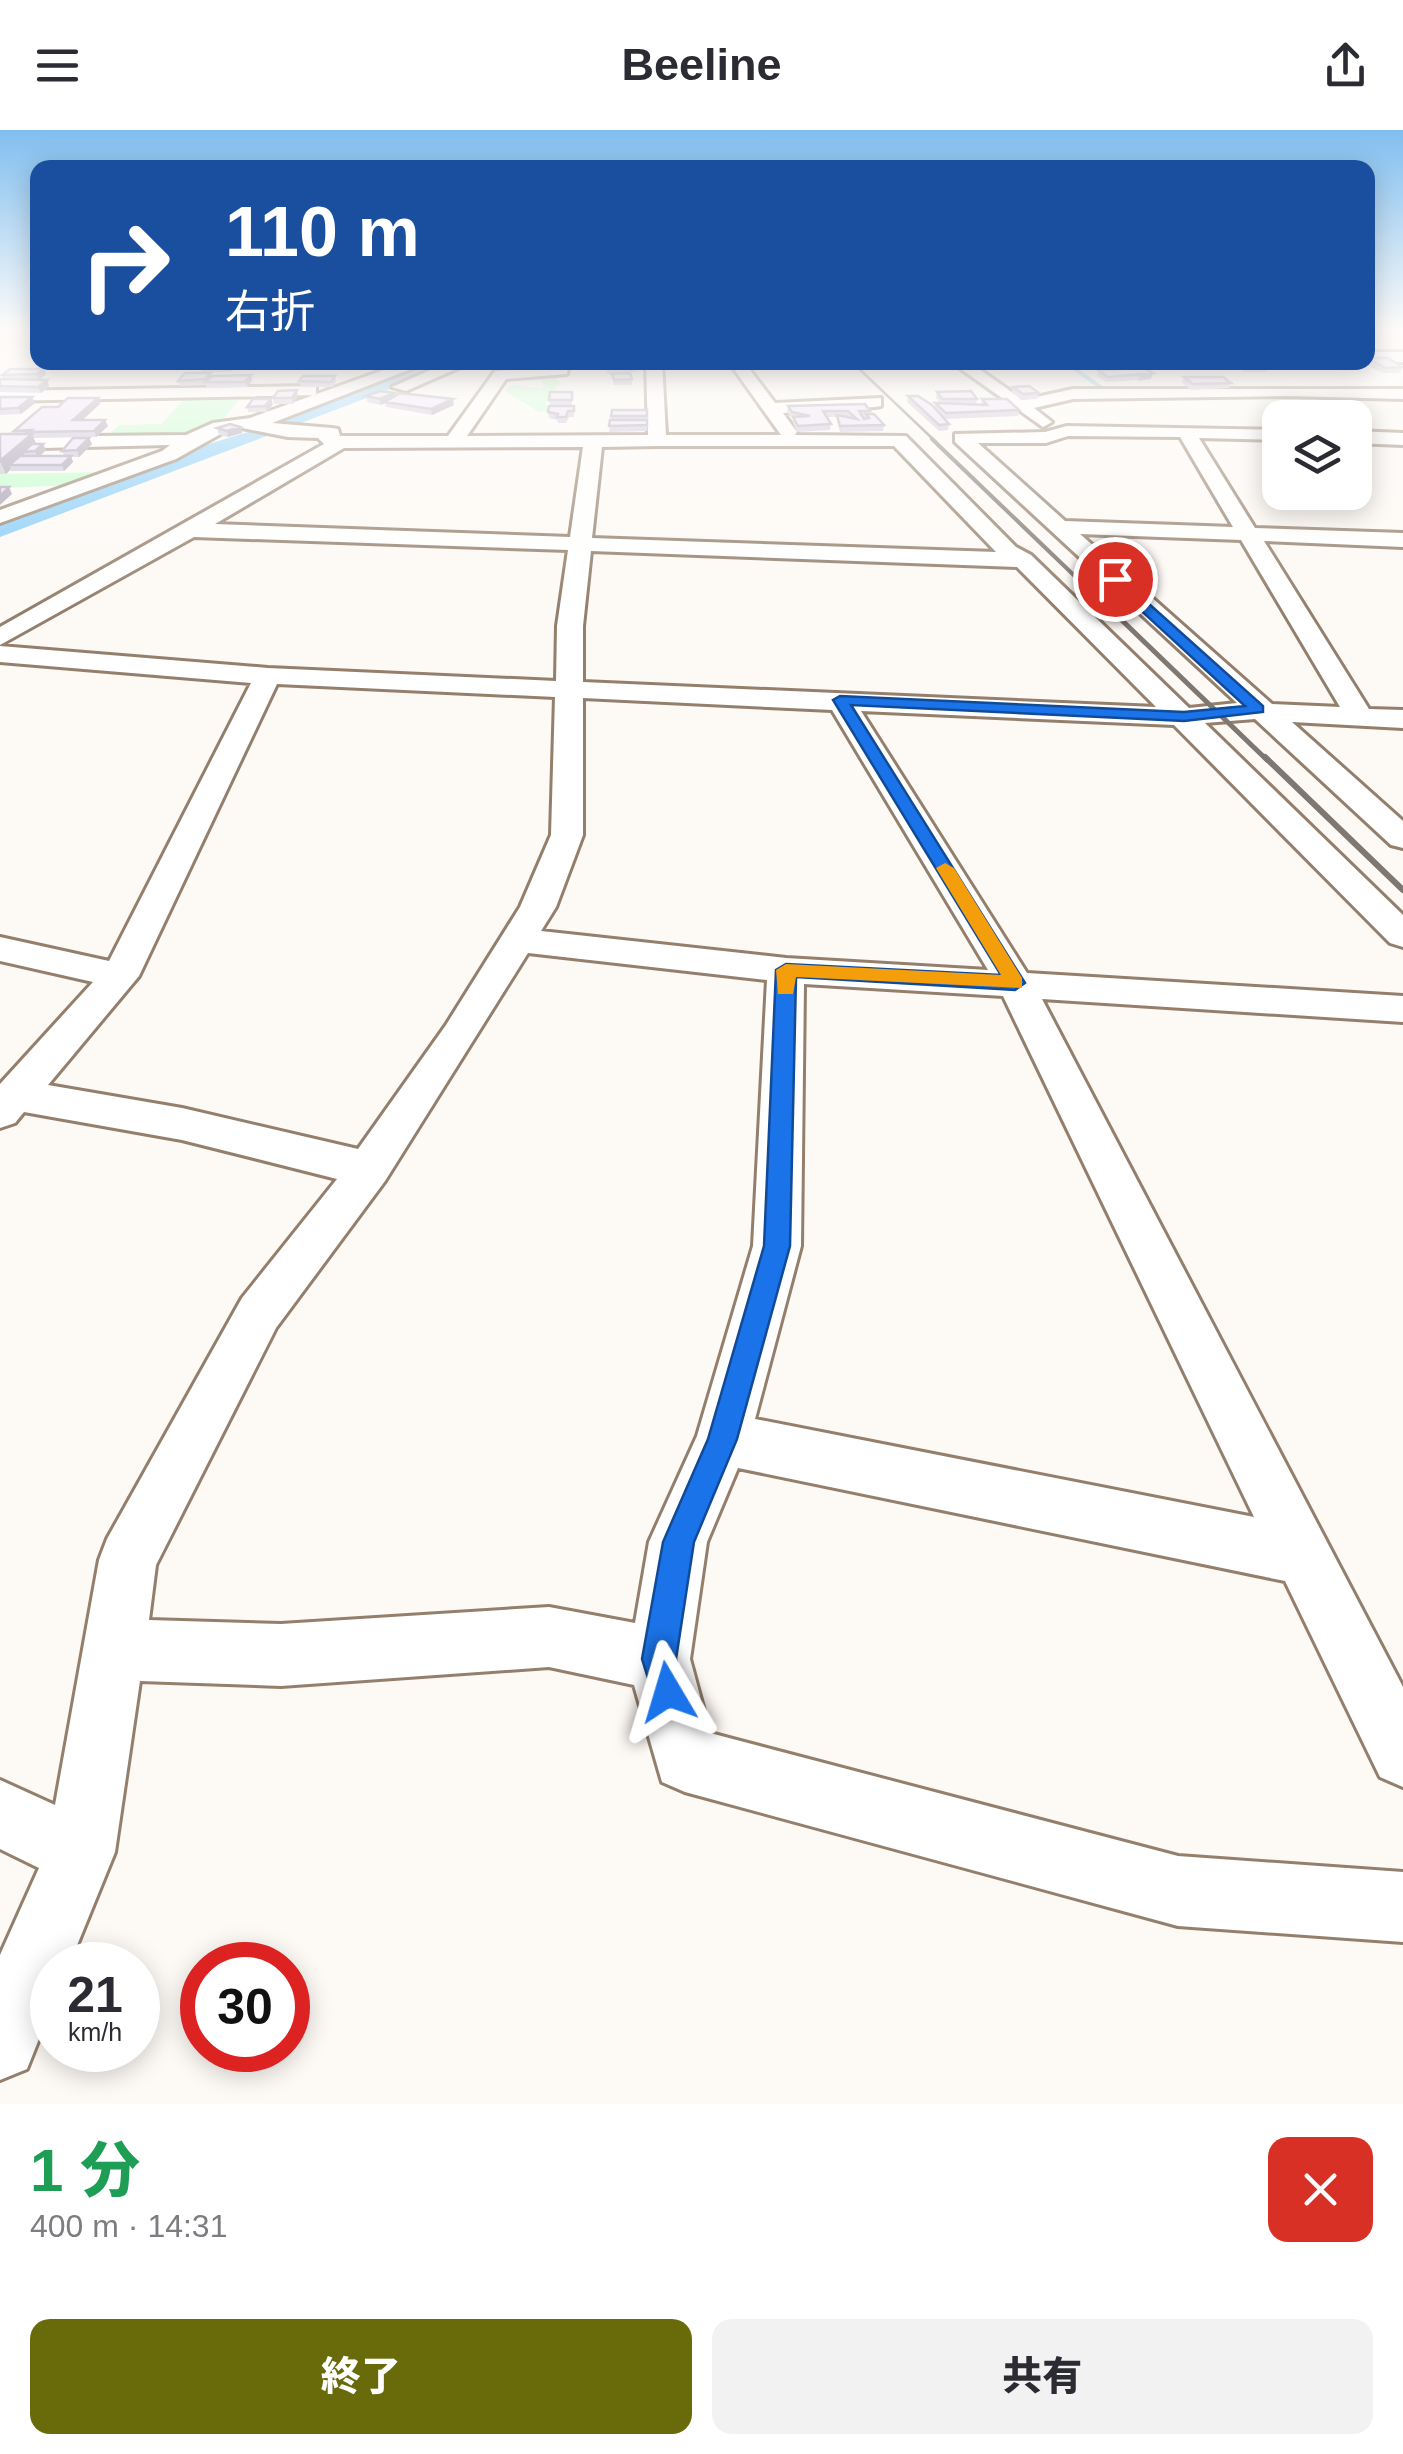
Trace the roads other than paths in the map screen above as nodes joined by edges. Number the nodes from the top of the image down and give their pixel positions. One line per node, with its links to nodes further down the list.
1 (24, 421): 25 (street)
2 (231, 421): 10 (street)
3 (266, 421): 11 (street)
4 (315, 421): 12 (street)
5 (468, 421): 18 (street)
6 (656, 421): 19 (street)
7 (781, 421): 22 (street)
8 (1042, 421): 15 (street)
9 (1223, 421): 14 (street)
10 (229, 424): 11 (street); 17 (street)
11 (256, 425): 12 (street)
12 (288, 432): 21 (street)
13 (1186, 432): 14 (street); 15 (street); 32 (street)
14 (1230, 433): 16 (street)
15 (1060, 434): 30 (street)
16 (1262, 434)
17 (196, 438): 25 (street); 29 (street)
18 (456, 438): 21 (street); 23 (street)
19 (657, 438): 22 (street); 23 (street)
20 (1372, 439): 24 (street)
21 (334, 440): 26 (street); 31 (street)
22 (795, 440): 35 (street)
23 (593, 441): 34 (street)
24 (1401, 441)
25 (0, 442)
26 (250, 446)
27 (178, 474): 28 (street)
28 (125, 494)
29 (7, 512)
30 (1058, 527): 32 (street); 42 (street)
31 (188, 530): 34 (street); 36 (street)
32 (1250, 534): 33 (street); 44 (street)
33 (1403, 540)
34 (580, 546): 35 (street); 40 (street)
35 (1023, 560): 43 (street)
36 (12, 621): 37 (street)
37 (0, 637)
38 (0, 654): 39 (street)
39 (268, 676): 40 (street); 51 (street)
40 (570, 689): 41 (street); 48 (street)
41 (840, 700): 43 (street); 52 (street)
42 (1259, 711): 43 (street); 44 (street); 46 (street)
43 (1184, 717): 47 (street)
44 (1360, 717): 45 (street)
45 (1403, 720)
46 (1403, 838)
47 (1403, 935)
48 (518, 940): 50 (street); 55 (street)
49 (0, 950): 51 (street)
50 (786, 970): 52 (street); 56 (street)
51 (120, 976): 54 (street)
52 (1015, 983): 53 (street); 57 (street)
53 (1403, 1009)
54 (8, 1104): 55 (street)
55 (369, 1169): 58 (street)
56 (723, 1439): 57 (street); 59 (street)
57 (1304, 1556): 60 (street)
58 (114, 1649): 59 (street); 62 (street)
59 (659, 1659): 63 (street)
60 (1403, 1754)
61 (0, 1814): 62 (street)
62 (81, 1852): 64 (street)
63 (1403, 1906)
64 (0, 2042)

